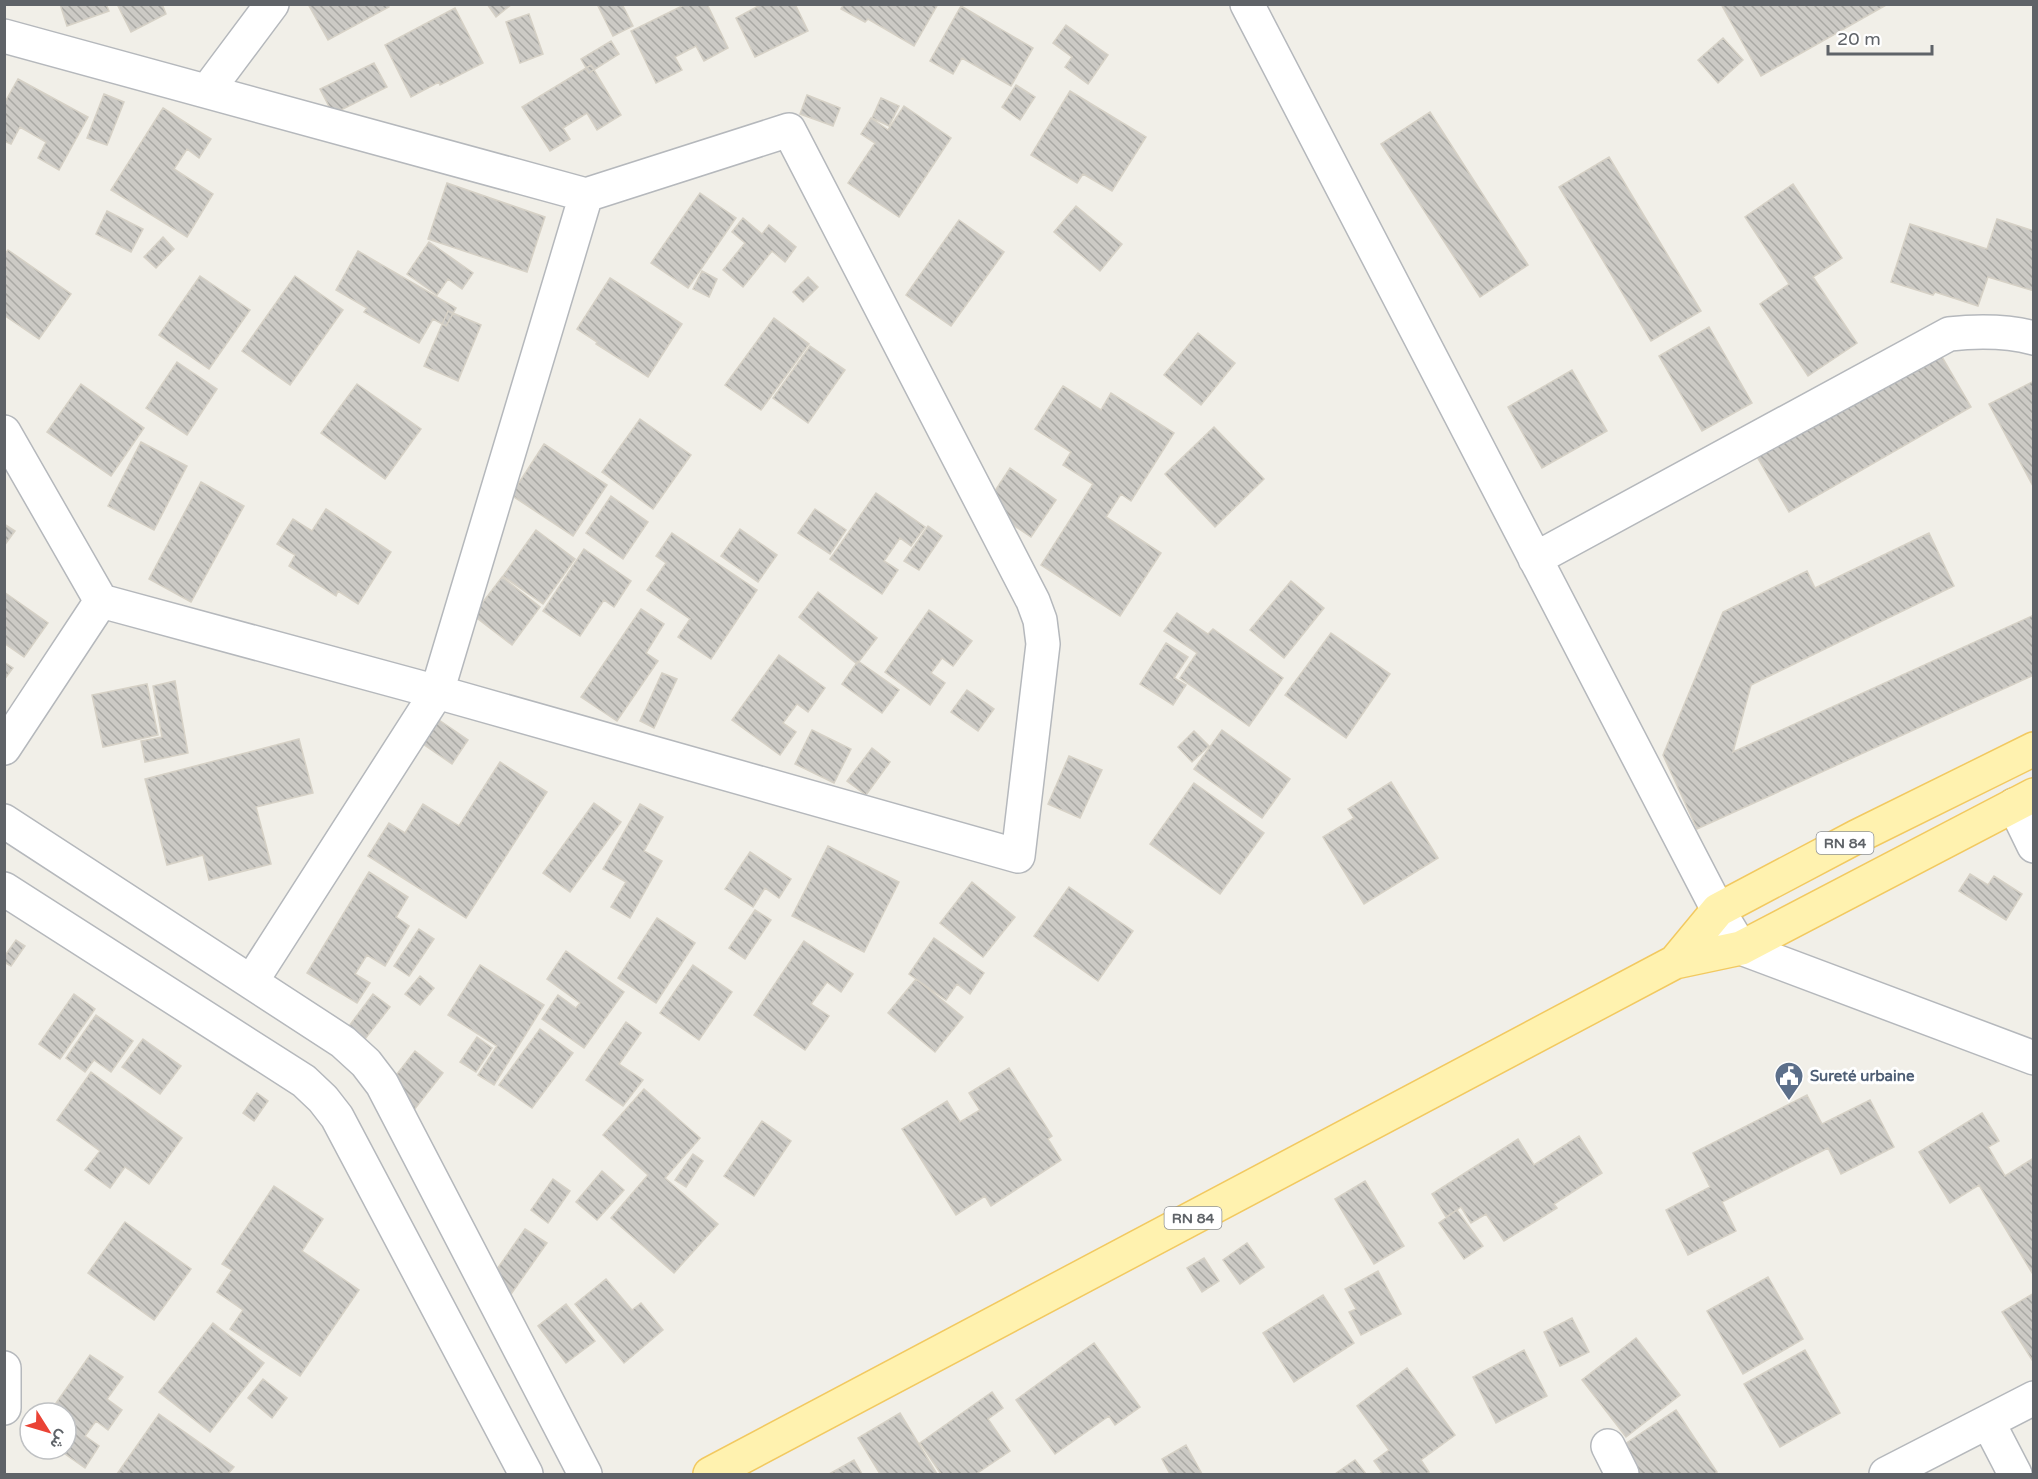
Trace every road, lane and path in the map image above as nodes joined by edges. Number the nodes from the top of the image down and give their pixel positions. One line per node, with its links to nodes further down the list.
1 (272, 4): 4 (street)
2 (1247, 4): 8 (street)
3 (4, 36): 4 (street)
4 (207, 91): 5 (street)
5 (586, 195): 10 (street); 10 (street)
6 (2034, 338): 8 (street)
7 (4, 432): 9 (street)
8 (1535, 559): 17 (street)
9 (101, 601): 10 (street); 11 (street)
10 (437, 692): 20 (street)
11 (4, 748)
12 (2034, 749): 17 (main road, RN 84)
13 (2024, 800): 15 (street); 18 (main road, RN 84)
14 (4, 821): 20 (street)
15 (2034, 846)
16 (4, 889): 26 (street)
17 (1718, 910): 18 (street); 19 (main road, RN 84)
18 (1741, 948): 19 (main road, RN 84); 21 (street)
19 (1676, 962): 28 (main road, RN 84)
20 (251, 982): 27 (street)
21 (2034, 1058)
22 (4, 1368): 24 (street)
23 (2034, 1398): 25 (street)
24 (4, 1408)
25 (1988, 1422): 29 (street); 30 (street)
26 (526, 1474)
27 (585, 1474)
28 (710, 1474)
29 (1886, 1474)
30 (2015, 1474)

